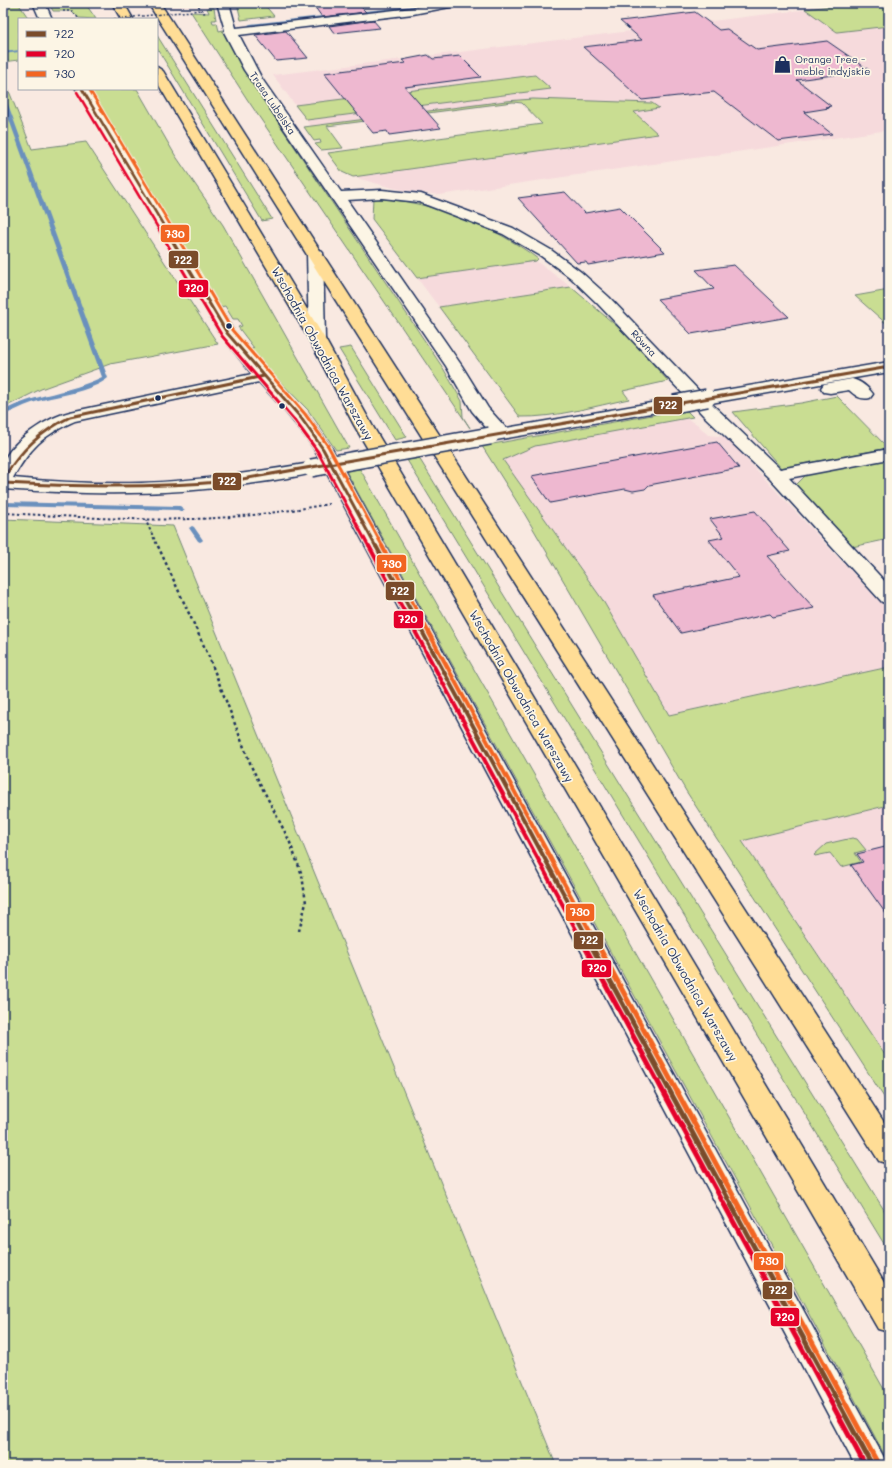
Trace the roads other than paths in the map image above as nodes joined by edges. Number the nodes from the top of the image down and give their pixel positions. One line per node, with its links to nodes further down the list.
1 (39, 3): 7 (street)
2 (118, 3): 8 (highway)
3 (154, 3): 9 (highway)
4 (165, 3): 9 (highway)
5 (223, 3): 10 (street, Trasa Lubelska)
6 (455, 3): 10 (street)
7 (46, 18)
8 (126, 18)
9 (167, 23): 14 (highway)
10 (230, 32): 13 (street, Trasa Lubelska)
11 (158, 73): 15 (highway, Wschodnia Obwodnica Warszawy)
12 (83, 90): 17 (street)
13 (337, 196): 19 (street, Równa); 20 (street, Trasa Lubelska)
14 (315, 253): 15 (street); 26 (highway)
15 (317, 339): 27 (highway, Wschodnia Obwodnica Warszawy)
16 (889, 367): 19 (street)
17 (264, 376): 23 (street); 28 (street)
18 (864, 394): 19 (street)
19 (708, 405): 20 (street, bridge); 22 (street, Równa)
20 (496, 435): 24 (street, bridge)
21 (889, 454): 22 (street)
22 (776, 475): 25 (street, Równa)
23 (3, 479)
24 (3, 483)
25 (889, 598)
26 (889, 1153)
27 (889, 1319)
28 (872, 1465)

